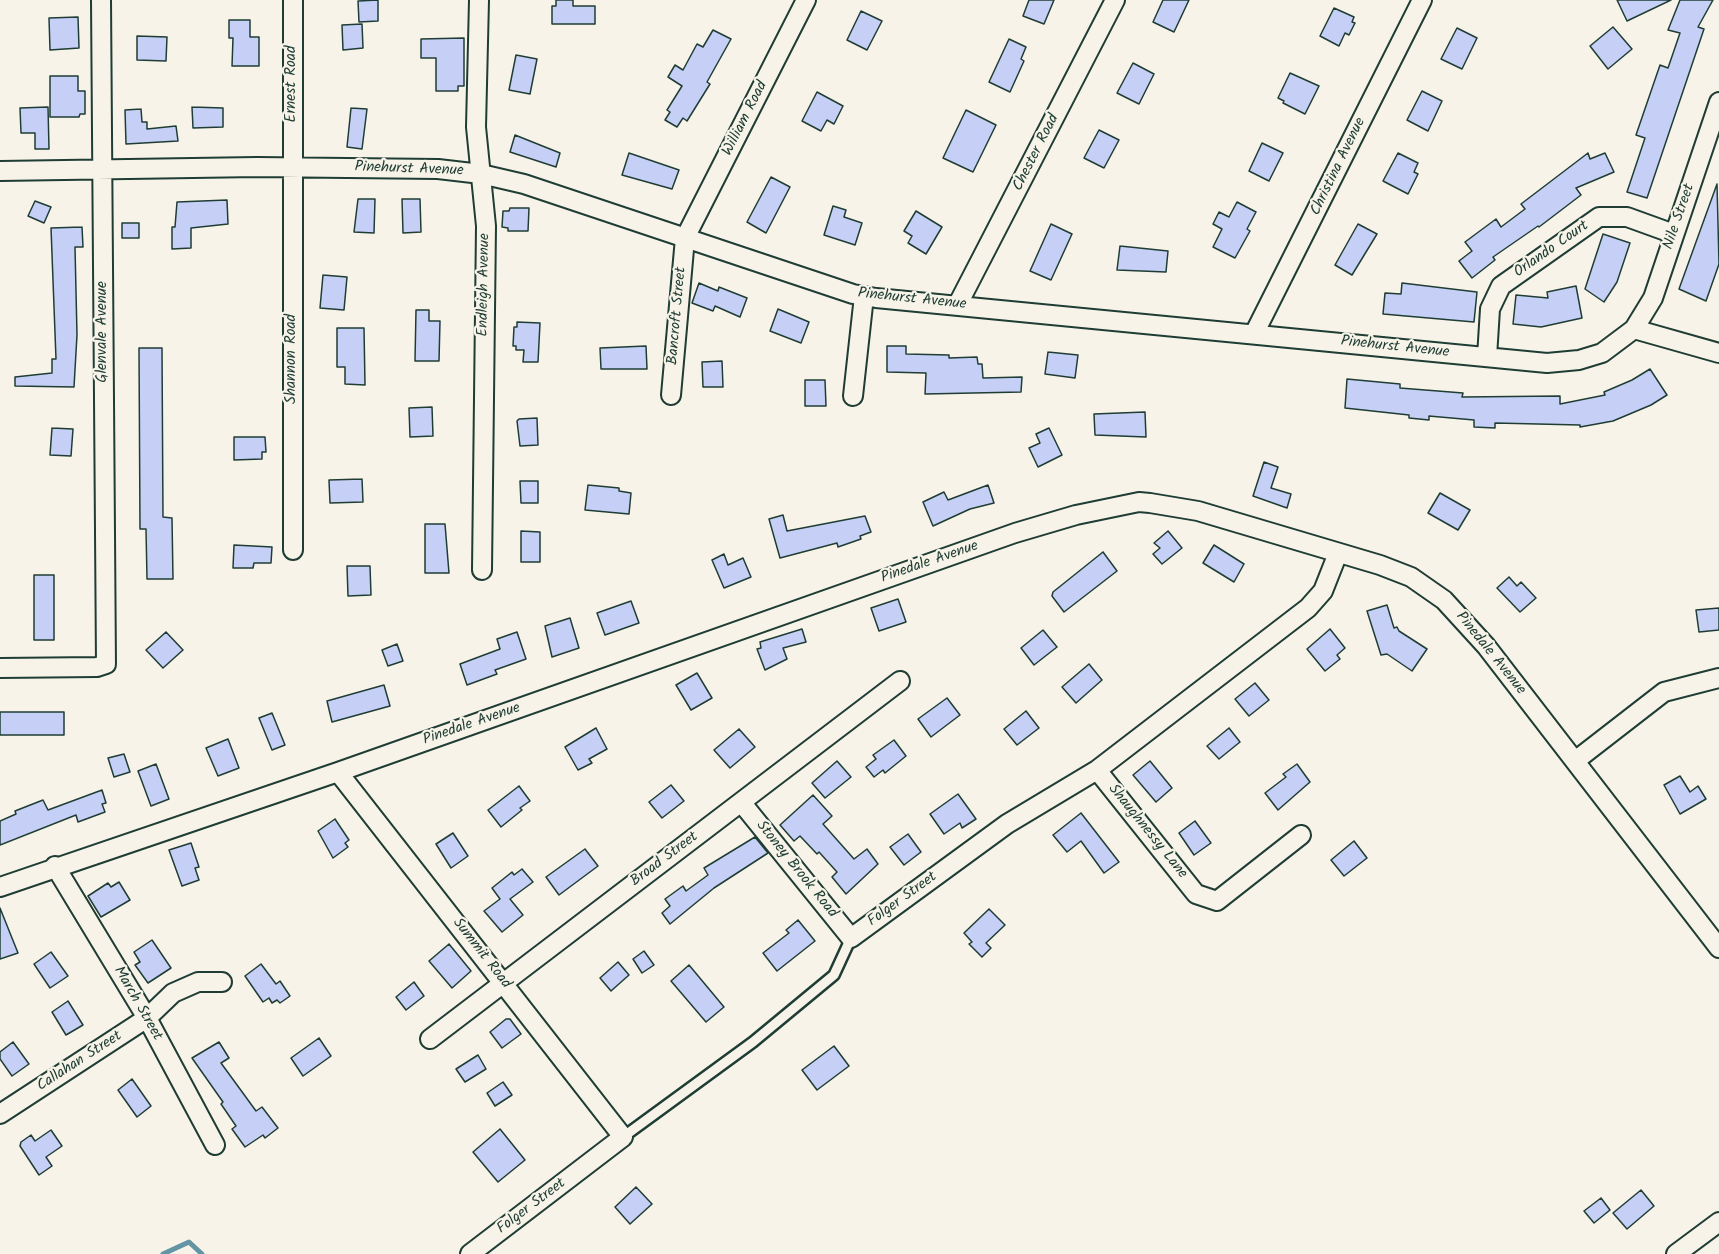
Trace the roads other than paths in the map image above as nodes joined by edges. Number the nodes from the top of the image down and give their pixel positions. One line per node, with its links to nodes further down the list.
1 (100, 0): 9 (street, Glenvale Avenue)
2 (292, 0): 8 (street, Ernest Road)
3 (479, 0): 11 (street, Endleigh Avenue)
4 (806, 0): 13 (street, William Road)
5 (1115, 0): 15 (street, Chester Road)
6 (1422, 0): 17 (street, Christina Avenue)
7 (1719, 102): 12 (street, Nile Street)
8 (292, 167): 9 (street, Pinehurst Avenue); 11 (street, Pinehurst Avenue); 22 (street, Shannon Road)
9 (102, 170): 10 (street, Pinehurst Avenue); 25 (street, Glenvale Avenue)
10 (0, 171)
11 (481, 174): 13 (street, Pinehurst Avenue); 24 (street, Endleigh Avenue)
12 (1674, 234): 16 (street, Nile Street); 19 (street, Orlando Court)
13 (685, 238): 14 (street, Pinehurst Avenue); 20 (street, Bancroft Street)
14 (864, 296): 15 (street, Pinehurst Avenue); 21 (street)
15 (958, 304): 17 (street, Pinehurst Avenue)
16 (1634, 329): 18 (street); 19 (street, Pinehurst Avenue)
17 (1254, 334): 19 (street, Pinehurst Avenue)
18 (1719, 353)
19 (1487, 357)
20 (671, 395)
21 (853, 396)
22 (293, 550)
23 (1338, 553): 28 (street, Pinedale Avenue); 29 (street, Folger Street); 30 (street, Pinedale Avenue)
24 (482, 570)
25 (0, 668)
26 (1719, 678): 28 (street)
27 (900, 681): 31 (street, Broad Street)
28 (1575, 760): 36 (street, Pinedale Avenue)
29 (1097, 770): 32 (street, Shaughnessy Lane); 35 (street, Folger Street)
30 (338, 772): 33 (street, Pinedale Avenue); 38 (street, Summit Road)
31 (741, 802): 35 (street, Stoney Brook Road); 38 (street, Broad Street)
32 (1301, 835)
33 (55, 866): 34 (street, Pinedale Avenue); 39 (street, March Street)
34 (0, 887)
35 (851, 938): 42 (lane, Folger Street)
36 (1719, 948)
37 (222, 982): 39 (street, Callahan Street)
38 (503, 983): 40 (street, Broad Street); 42 (street, Summit Road)
39 (147, 1018): 41 (street, Callahan Street); 43 (street, March Street)
40 (430, 1039)
41 (0, 1114)
42 (623, 1137): 45 (street, Folger Street)
43 (215, 1145)
44 (1719, 1222): 46 (street)
45 (470, 1254)
46 (1676, 1254)

